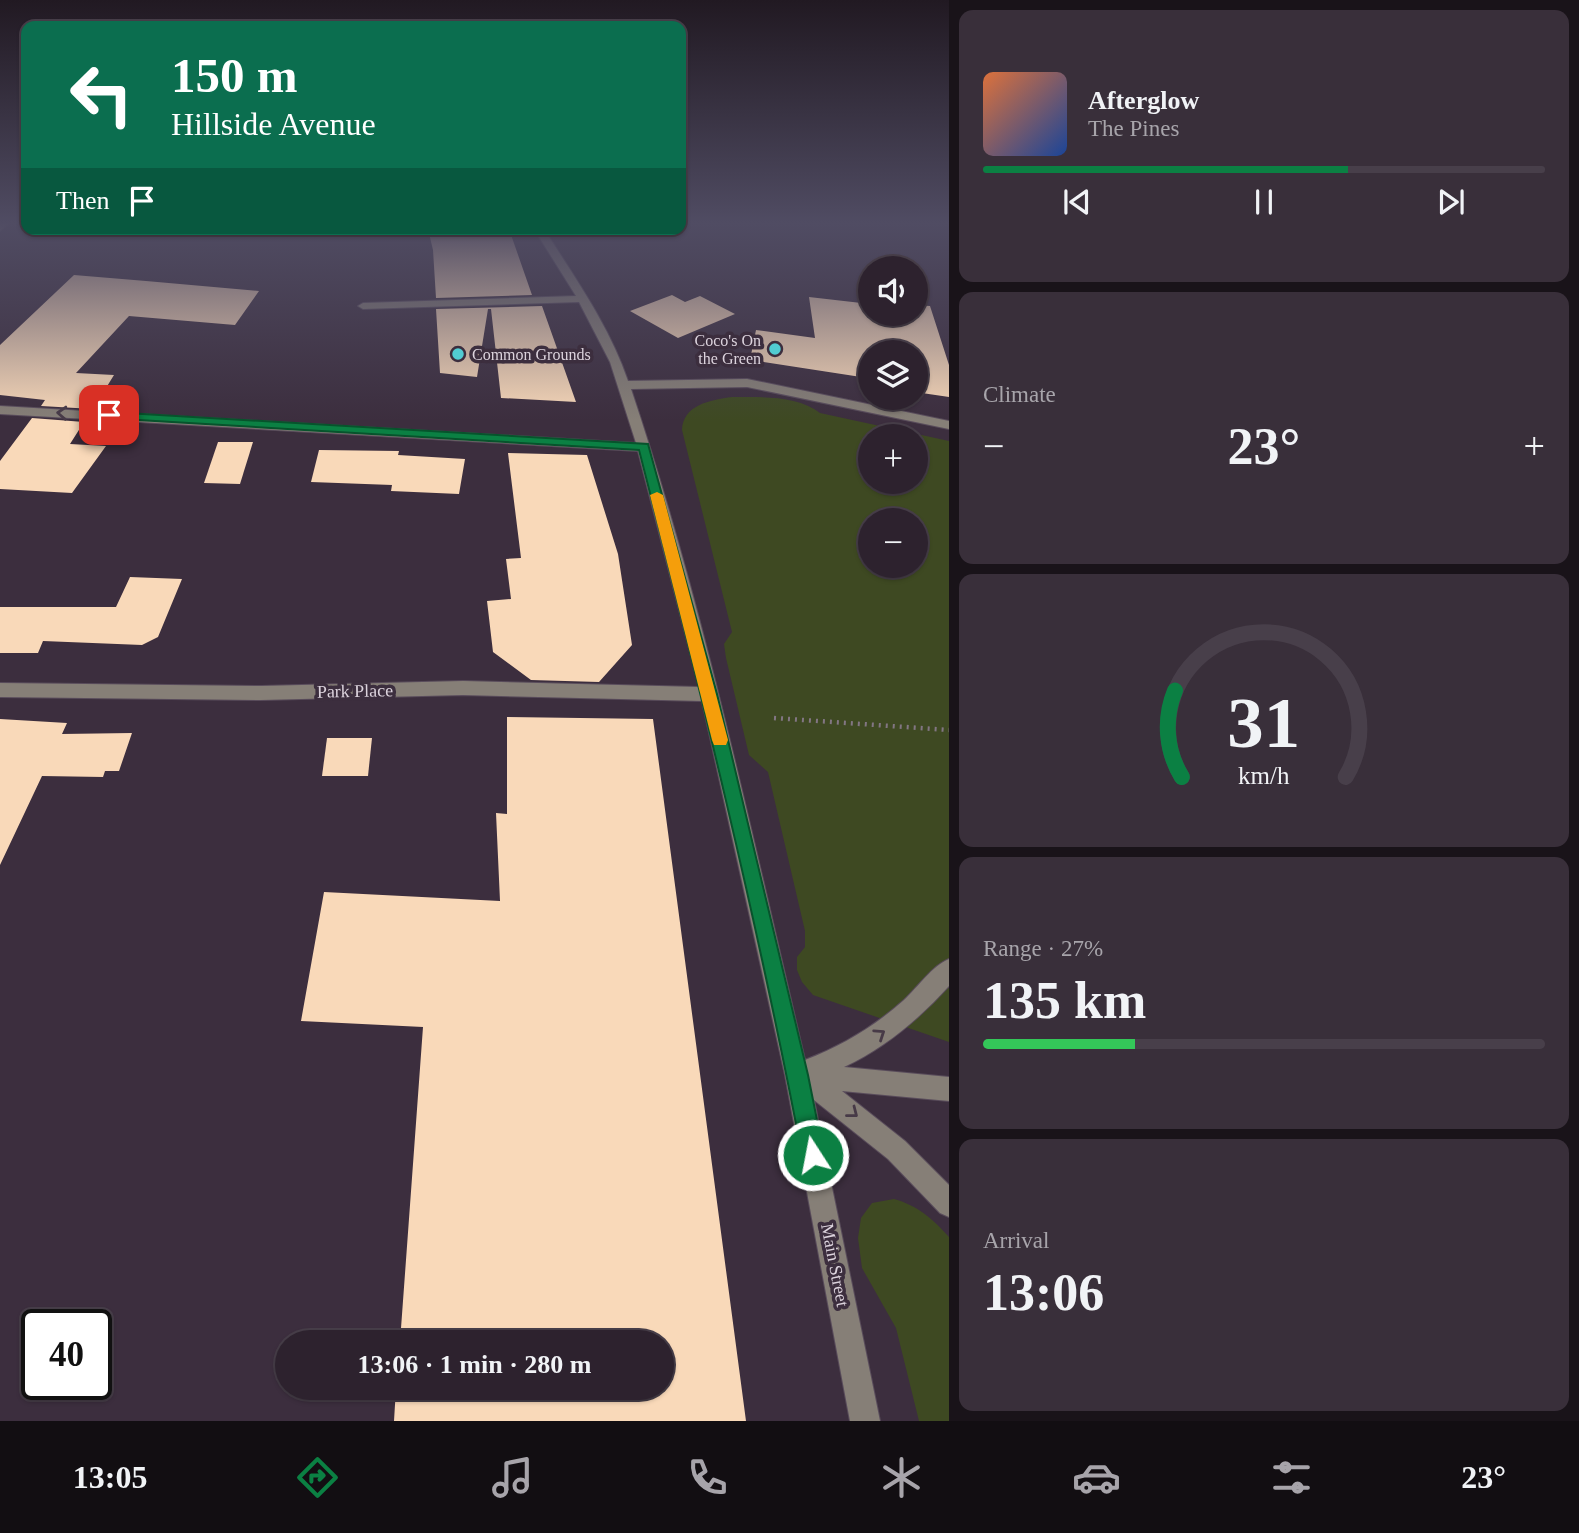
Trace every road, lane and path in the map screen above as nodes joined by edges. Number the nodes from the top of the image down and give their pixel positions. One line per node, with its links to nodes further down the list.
1 (576, 288): 2 (street, Main Street)
2 (583, 299): 3 (street); 4 (street, Main Street)
3 (363, 306)
4 (624, 385): 6 (street); 7 (street, Main Street)
5 (0, 410): 7 (street, one-way to 5)
6 (949, 425)
7 (644, 447): 9 (street, Main Street)
8 (0, 690): 9 (street, Park Place)
9 (709, 694): 13 (street, Main Street)
10 (774, 718): 11 (path)
11 (949, 730)
12 (949, 970): 13 (street, one-way to 12)
13 (797, 1075): 14 (street); 15 (street, one-way to 15); 16 (street, Main Street)
14 (949, 1089)
15 (949, 1204)
16 (865, 1421)

